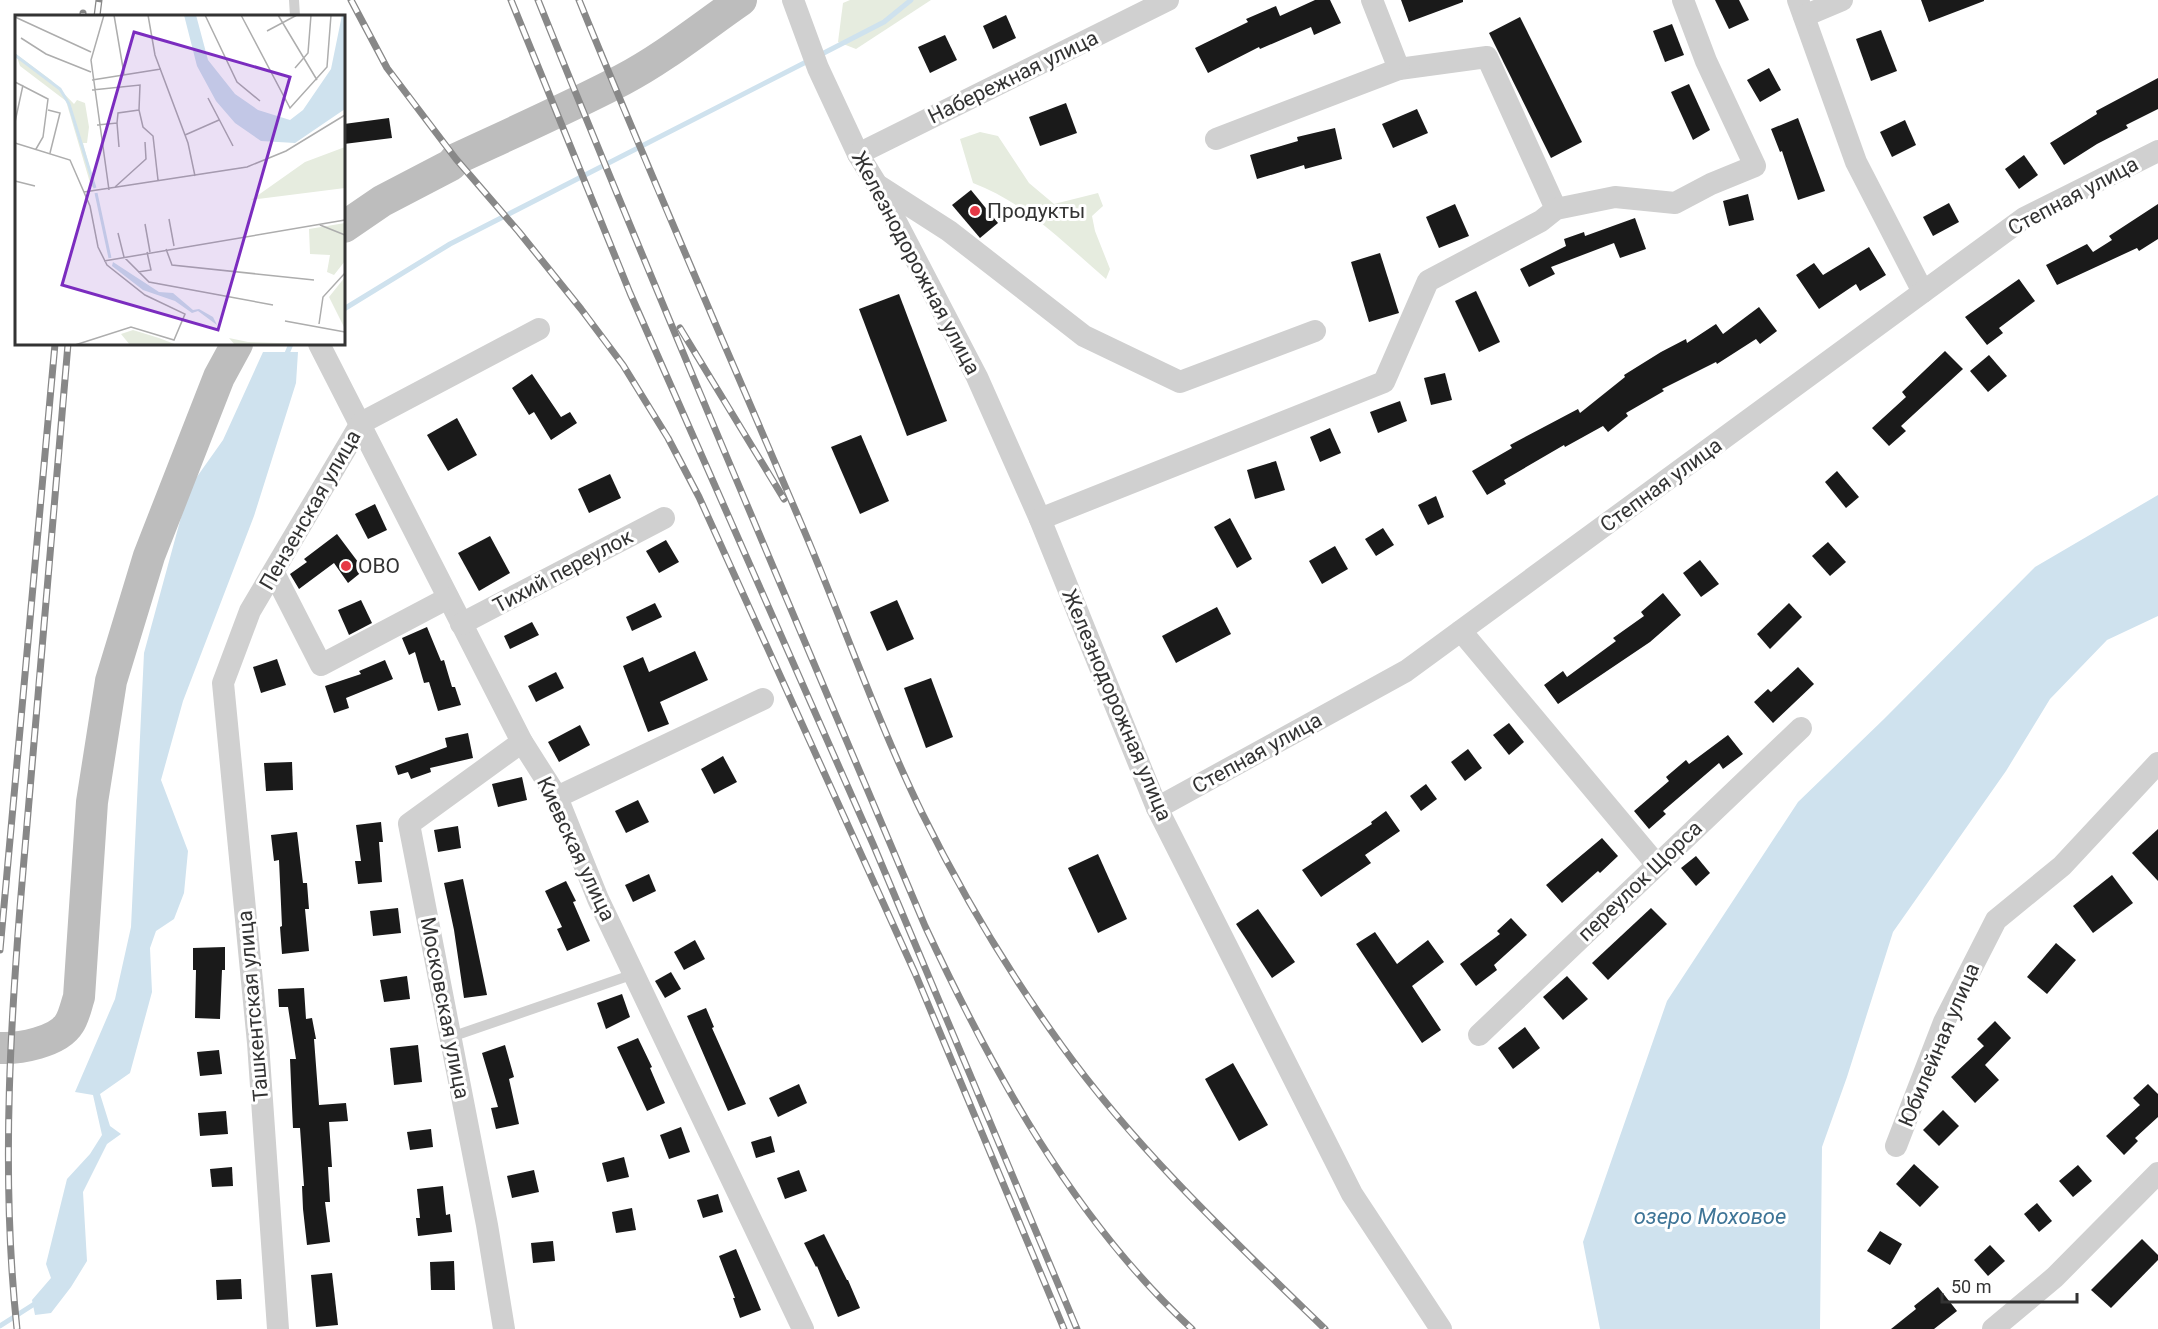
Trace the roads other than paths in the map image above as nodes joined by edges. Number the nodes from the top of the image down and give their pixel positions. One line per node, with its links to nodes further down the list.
1 (294, 0): 9 (lane)
2 (741, 0): 16 (main road)
3 (793, 0): 13 (street, Железнодорожная улица)
4 (1168, 0): 13 (street, Набережная улица)
5 (1372, 0): 10 (street)
6 (1683, 0): 15 (street)
7 (1842, 0): 8 (street)
8 (1801, 8): 17 (street)
9 (295, 15)
10 (1399, 69): 11 (street); 15 (street)
11 (1216, 139)
12 (2158, 151): 17 (street, Степная улица)
13 (858, 154): 14 (street, Железнодорожная улица)
14 (877, 185): 19 (street); 24 (street, Железнодорожная улица)
15 (1556, 209): 24 (street)
16 (345, 226)
17 (1923, 292): 28 (street, Степная улица)
18 (538, 329): 22 (street, Пензенская улица)
19 (1315, 331)
20 (236, 345): 40 (main road)
21 (320, 345): 22 (street, Киевская улица)
22 (361, 423): 25 (street, Пензенская улица); 26 (street, Киевская улица)
23 (664, 518): 27 (street, Тихий переулок)
24 (1040, 519): 35 (street, Железнодорожная улица)
25 (274, 573): 26 (street); 29 (street, Пензенская улица)
26 (448, 598): 27 (street, Киевская улица)
27 (461, 624): 32 (street, Киевская улица)
28 (1461, 631): 35 (street, Степная улица); 36 (street)
29 (223, 683): 43 (street, Ташкентская улица)
30 (763, 699): 34 (street)
31 (1801, 728): 36 (street, переулок Щорса)
32 (522, 742): 34 (street, Киевская улица); 39 (street, Московская улица)
33 (2158, 764): 41 (street, Юбилейная улица)
34 (557, 797): 37 (street, Киевская улица)
35 (1157, 808): 46 (street, Железнодорожная улица)
36 (1657, 865): 38 (street, переулок Щорса)
37 (634, 974): 39 (lane); 45 (street, Киевская улица)
38 (1479, 1035)
39 (451, 1037): 44 (street, Московская улица)
40 (0, 1048)
41 (1896, 1146)
42 (2158, 1173): 47 (street)
43 (278, 1329)
44 (504, 1329)
45 (803, 1329)
46 (1441, 1329)
47 (1993, 1329)

